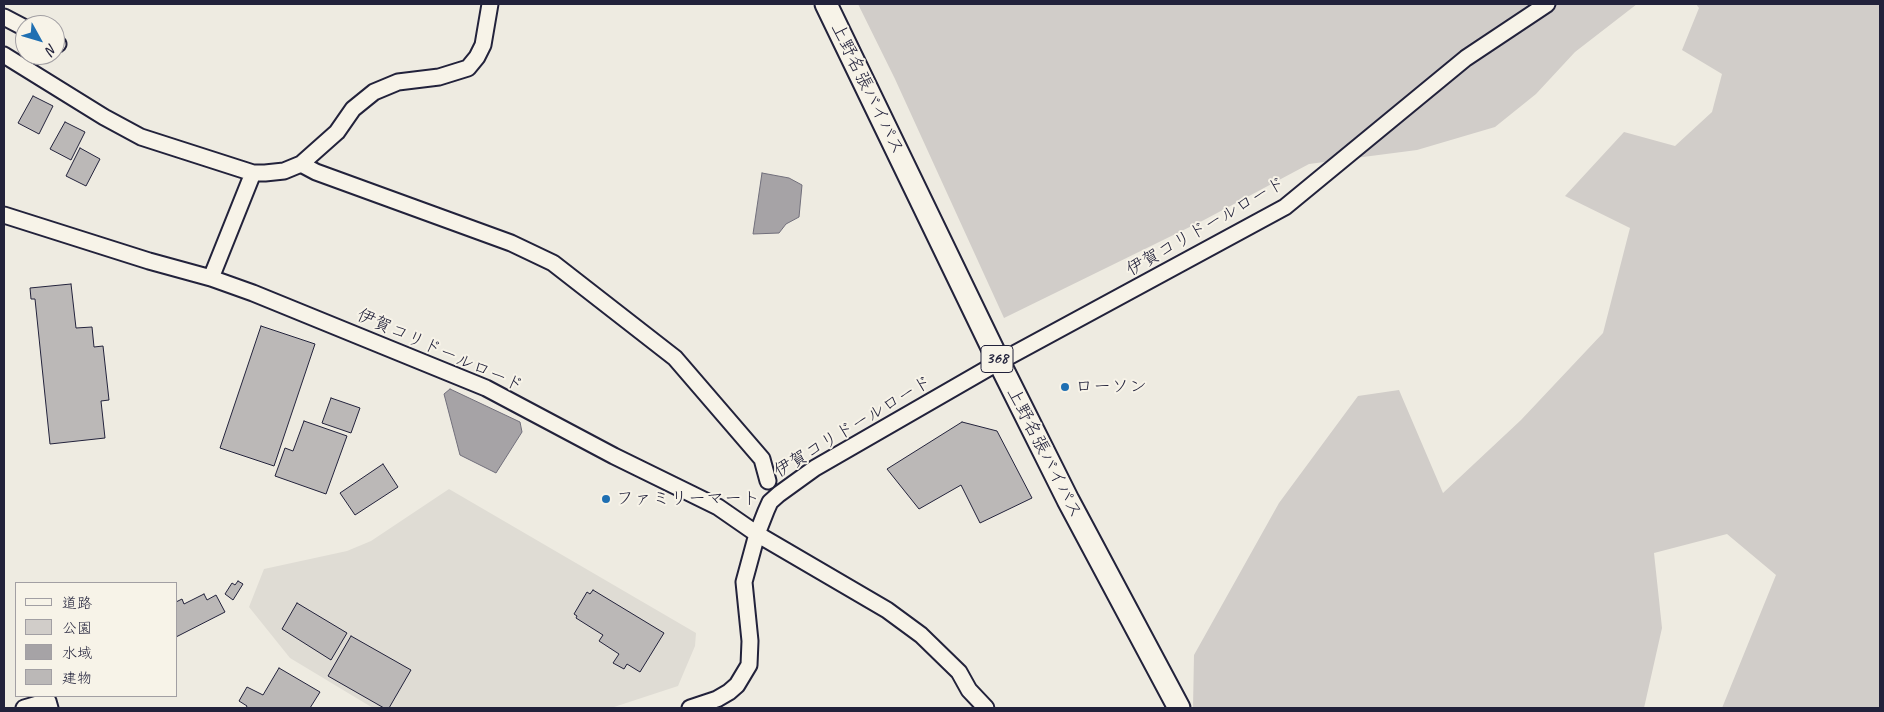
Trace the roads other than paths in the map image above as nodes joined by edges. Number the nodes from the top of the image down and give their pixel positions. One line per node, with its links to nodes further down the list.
1 (490, 4): 5 (street)
2 (826, 4): 9 (highway, 上野名張バイパス / 368)
3 (1547, 4): 9 (street, 伊賀コリドールロード)
4 (4, 55): 6 (street)
5 (301, 164): 6 (street); 10 (street)
6 (253, 173): 8 (street)
7 (4, 215): 8 (street, 伊賀コリドールロード)
8 (211, 278): 11 (street, 伊賀コリドールロード)
9 (998, 362): 11 (street, 伊賀コリドールロード); 16 (highway, 上野名張バイパス / 368)
10 (768, 481)
11 (758, 534): 14 (street); 15 (street)
12 (24, 708): 13 (street)
13 (50, 708)
14 (690, 708)
15 (986, 708)
16 (1179, 708)

